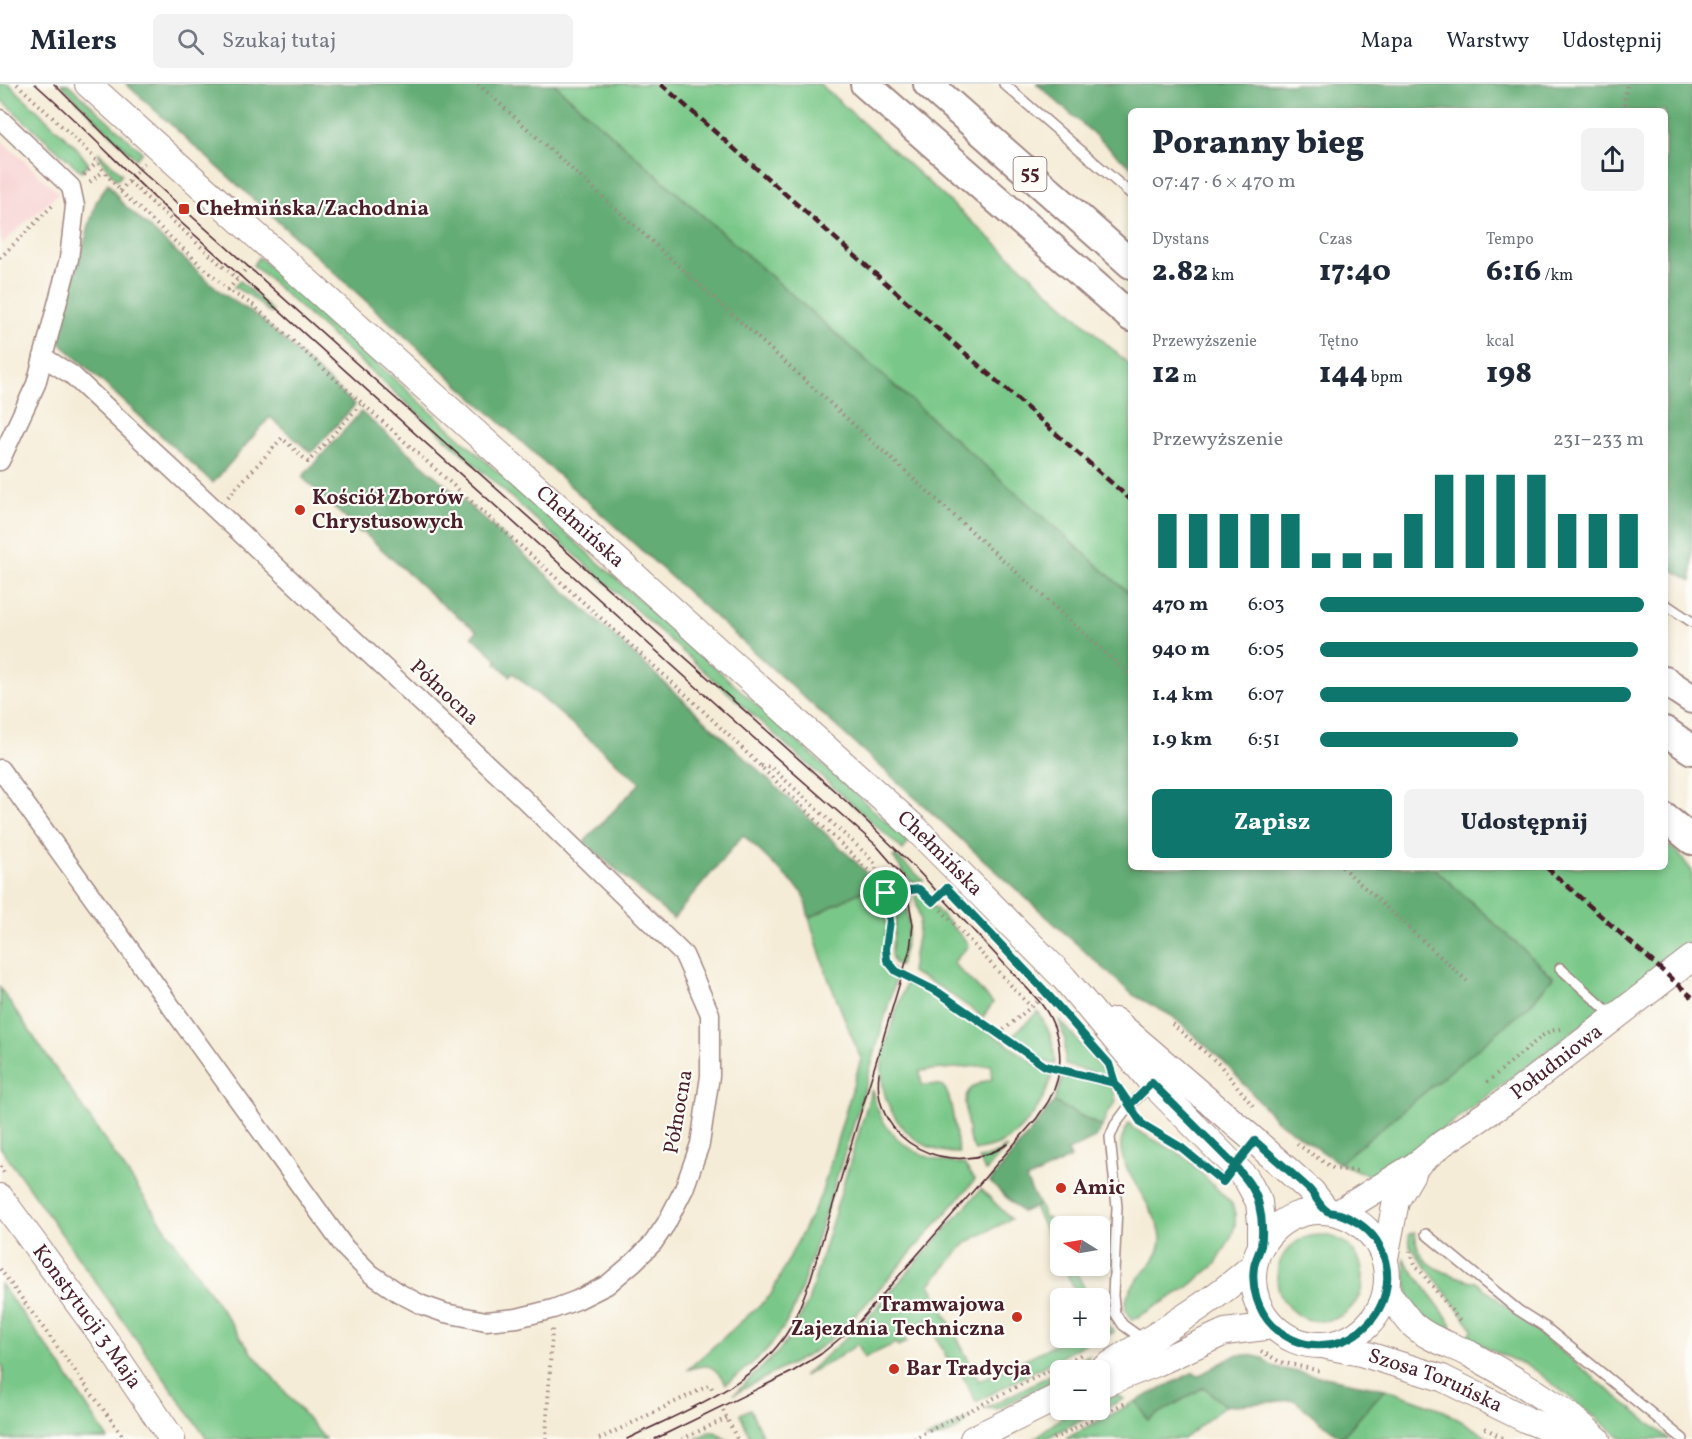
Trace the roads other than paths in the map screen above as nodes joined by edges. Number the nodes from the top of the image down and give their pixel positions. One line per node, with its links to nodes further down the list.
1 (88, 84): 22 (main road, Chełmińska)
2 (865, 84): 8 (main road, 55)
3 (928, 84): 7 (main road, 55)
4 (1004, 84): 6 (lane)
5 (0, 119): 9 (street)
6 (1128, 191)
7 (1128, 261)
8 (1128, 314)
9 (44, 357): 10 (street); 17 (street, Północna)
10 (0, 461)
11 (1668, 606): 12 (lane)
12 (1692, 622)
13 (1668, 683): 14 (main road)
14 (1692, 699)
15 (1668, 733): 16 (main road)
16 (1692, 750)
17 (0, 769)
18 (1668, 820): 19 (main road)
19 (1692, 840)
20 (1692, 958): 23 (main road, Południowa)
21 (1560, 968): 23 (lane)
22 (1051, 986): 24 (main road, Chełmińska); 27 (main road, Chełmińska)
23 (1615, 1018): 25 (main road, Południowa)
24 (1152, 1083): 29 (main road, Chełmińska); 33 (lane)
25 (1419, 1163): 27 (main road, Południowa); 30 (main road, Południowa)
26 (0, 1197): 38 (main road, Konstytucji 3 Maja)
27 (1332, 1212): 29 (main road); 30 (main road)
28 (1426, 1234): 42 (lane)
29 (1257, 1256): 32 (main road); 33 (main road)
30 (1384, 1258): 31 (main road)
31 (1386, 1291): 34 (main road); 41 (main road, Szosa Toruńska)
32 (1273, 1326): 34 (main road); 36 (main road)
33 (1145, 1341): 35 (main road)
34 (1324, 1345): 40 (main road, Szosa Toruńska)
35 (1097, 1360)
36 (1110, 1381)
37 (1050, 1401): 39 (main road)
38 (172, 1439)
39 (973, 1439)
40 (1575, 1439)
41 (1597, 1439)
42 (1683, 1439)

